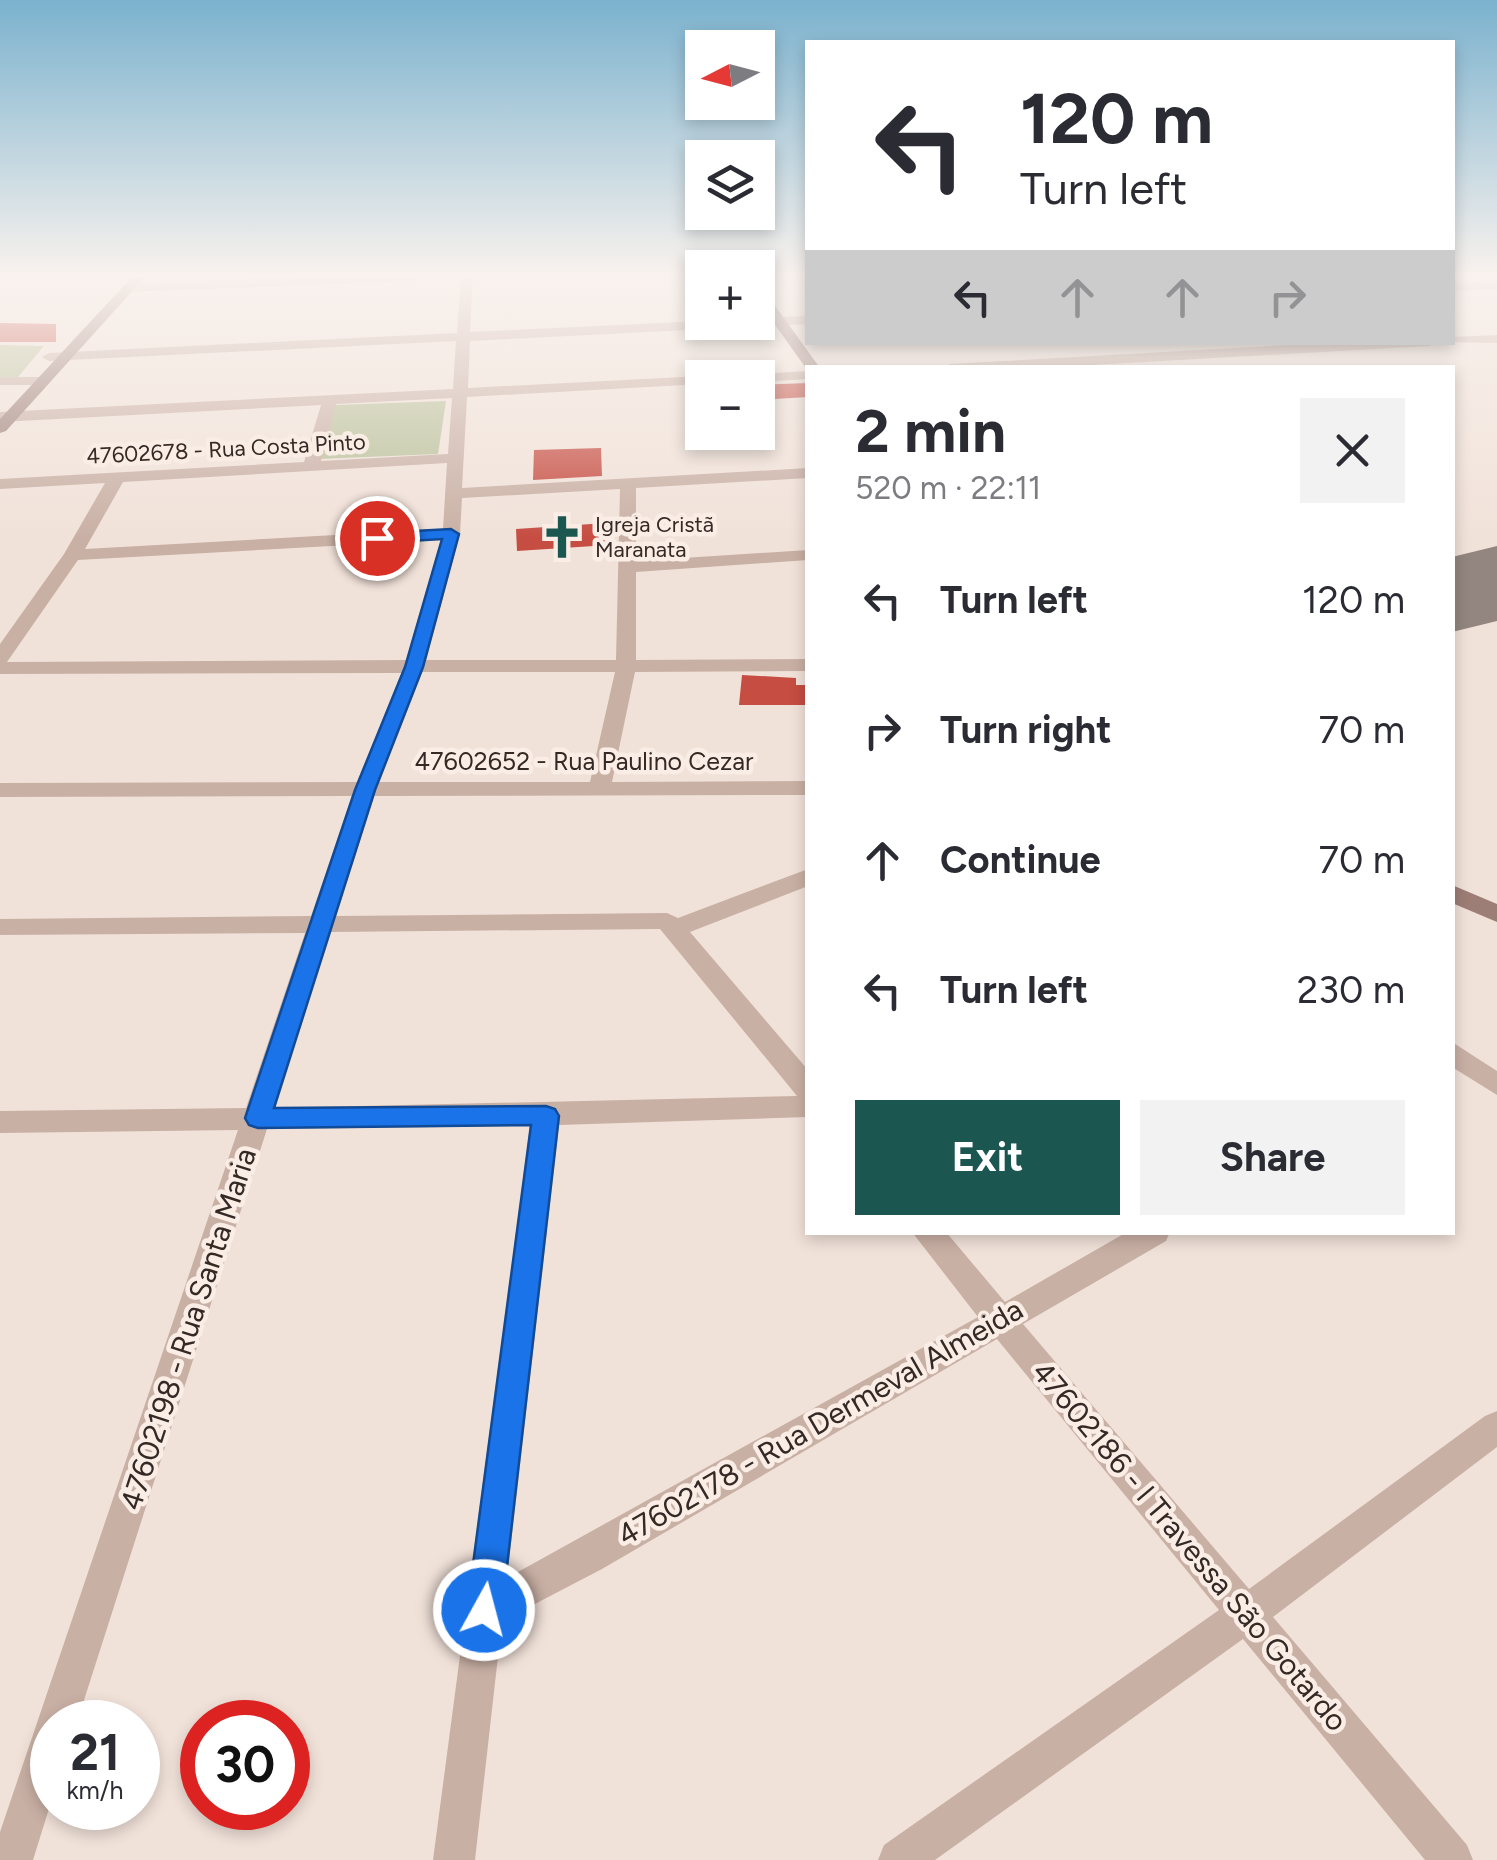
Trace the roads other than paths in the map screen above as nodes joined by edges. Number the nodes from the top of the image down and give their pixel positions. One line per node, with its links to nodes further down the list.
1 (45, 364): 9 (main road)
2 (57, 364): 9 (main road)
3 (464, 364): 11 (street, 47602198 - Rua Santa Maria)
4 (1097, 364): 5 (street)
5 (1056, 365)
6 (805, 375): 7 (street)
7 (775, 377)
8 (0, 380): 9 (street)
9 (34, 381): 13 (main road)
10 (685, 381): 11 (street)
11 (462, 393): 12 (street); 14 (street, 47602198 - Rua Santa Maria)
12 (330, 400): 13 (street); 15 (street)
13 (2, 418)
14 (455, 458): 15 (street, 47602678 - Rua Costa Pinto); 20 (street, 47602198 - Rua Santa Maria)
15 (311, 467): 17 (street, 47602678 - Rua Costa Pinto)
16 (805, 473): 18 (street)
17 (116, 478): 19 (street, 47602678 - Rua Costa Pinto); 22 (street)
18 (628, 483): 20 (street); 24 (street)
19 (0, 484)
20 (456, 493): 21 (street, 47602198 - Rua Santa Maria)
21 (451, 534): 22 (street); 27 (street, 47602198 - Rua Santa Maria)
22 (73, 554): 25 (street)
23 (805, 555): 24 (street)
24 (628, 566): 29 (street)
25 (0, 658)
26 (805, 665): 29 (street)
27 (414, 667): 28 (street); 29 (street); 33 (street, 47602198 - Rua Santa Maria)
28 (0, 668)
29 (626, 668): 30 (street)
30 (600, 788): 31 (street, 47602652 - Rua Paulino Cezar); 33 (street, 47602652 - Rua Paulino Cezar)
31 (805, 788)
32 (0, 790): 33 (street, 47602652 - Rua Paulino Cezar)
33 (365, 790): 41 (street, 47602198 - Rua Santa Maria)
34 (1455, 876): 38 (main road)
35 (805, 878): 42 (street)
36 (805, 889): 42 (street)
37 (1455, 894): 39 (main road)
38 (1497, 895)
39 (1497, 914)
40 (0, 927): 41 (street)
41 (320, 929): 42 (street); 43 (street); 49 (street, 47602198 - Rua Santa Maria)
42 (674, 930): 46 (street)
43 (0, 938)
44 (1455, 1058): 45 (street)
45 (1497, 1084)
46 (805, 1086)
47 (805, 1106): 48 (street)
48 (546, 1116): 49 (street); 55 (street)
49 (258, 1118): 50 (street); 57 (street, 47602198 - Rua Santa Maria)
50 (0, 1122)
51 (930, 1235): 53 (street, 47602186 - I Travessa São Gotardo)
52 (1150, 1235): 53 (street, 47602178 - Rua Dermeval Almeida)
53 (999, 1318): 55 (street, 47602178 - Rua Dermeval Almeida); 56 (street, 47602186 - I Travessa São Gotardo)
54 (1497, 1427): 56 (street)
55 (484, 1610): 60 (street)
56 (1246, 1614): 61 (street); 62 (street, 47602186 - I Travessa São Gotardo)
57 (65, 1700)
58 (30, 1805): 59 (street)
59 (12, 1860)
60 (454, 1860)
61 (899, 1860)
62 (1452, 1860)

